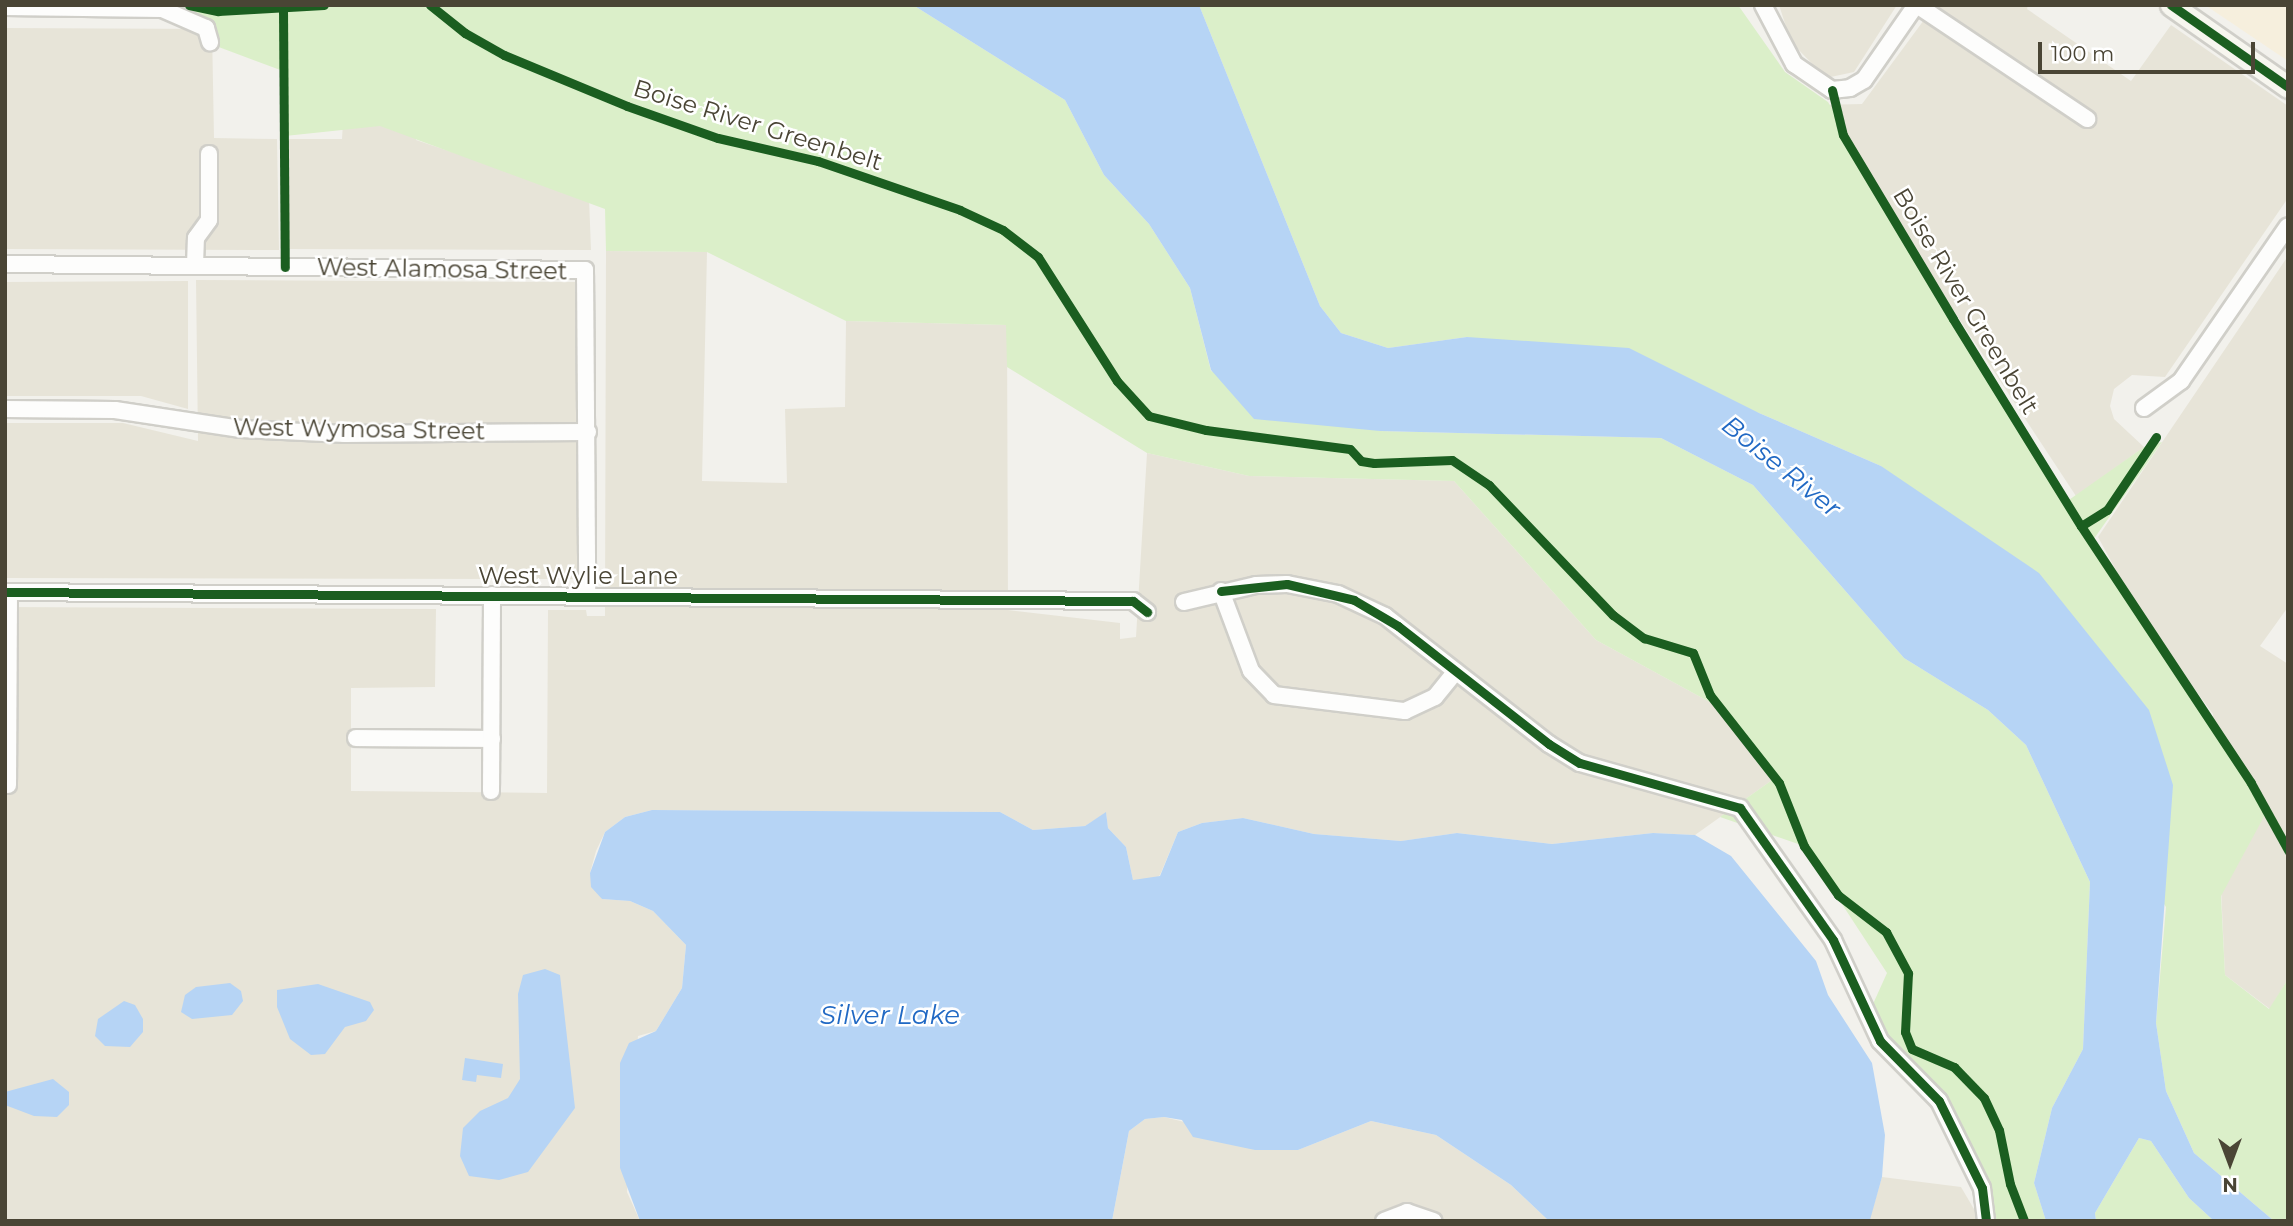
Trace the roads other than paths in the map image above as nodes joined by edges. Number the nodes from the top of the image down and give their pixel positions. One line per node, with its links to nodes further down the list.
1 (1763, 5): 2 (street)
2 (1917, 5): 7 (street)
3 (2171, 5): 6 (street)
4 (5, 7): 5 (street)
5 (210, 42)
6 (2288, 86)
7 (2087, 120)
8 (209, 154): 11 (street)
9 (2288, 226): 12 (street)
10 (5, 264): 11 (street, West Alamosa Street)
11 (195, 265): 14 (street, West Alamosa Street)
12 (2144, 408)
13 (5, 409): 14 (street, West Wymosa Street)
14 (588, 432): 18 (street)
15 (1221, 591): 19 (street); 21 (street); 21 (street)
16 (7, 592): 17 (street, West Wylie Lane); 24 (street)
17 (492, 595): 18 (street, West Wylie Lane); 23 (street)
18 (587, 596): 20 (street, West Wylie Lane)
19 (1184, 602)
20 (1147, 612)
21 (1456, 671): 28 (street)
22 (356, 737): 23 (street)
23 (492, 739): 25 (street)
24 (8, 785)
25 (491, 791)
26 (1384, 1221): 27 (street)
27 (1433, 1221)
28 (1986, 1221)

